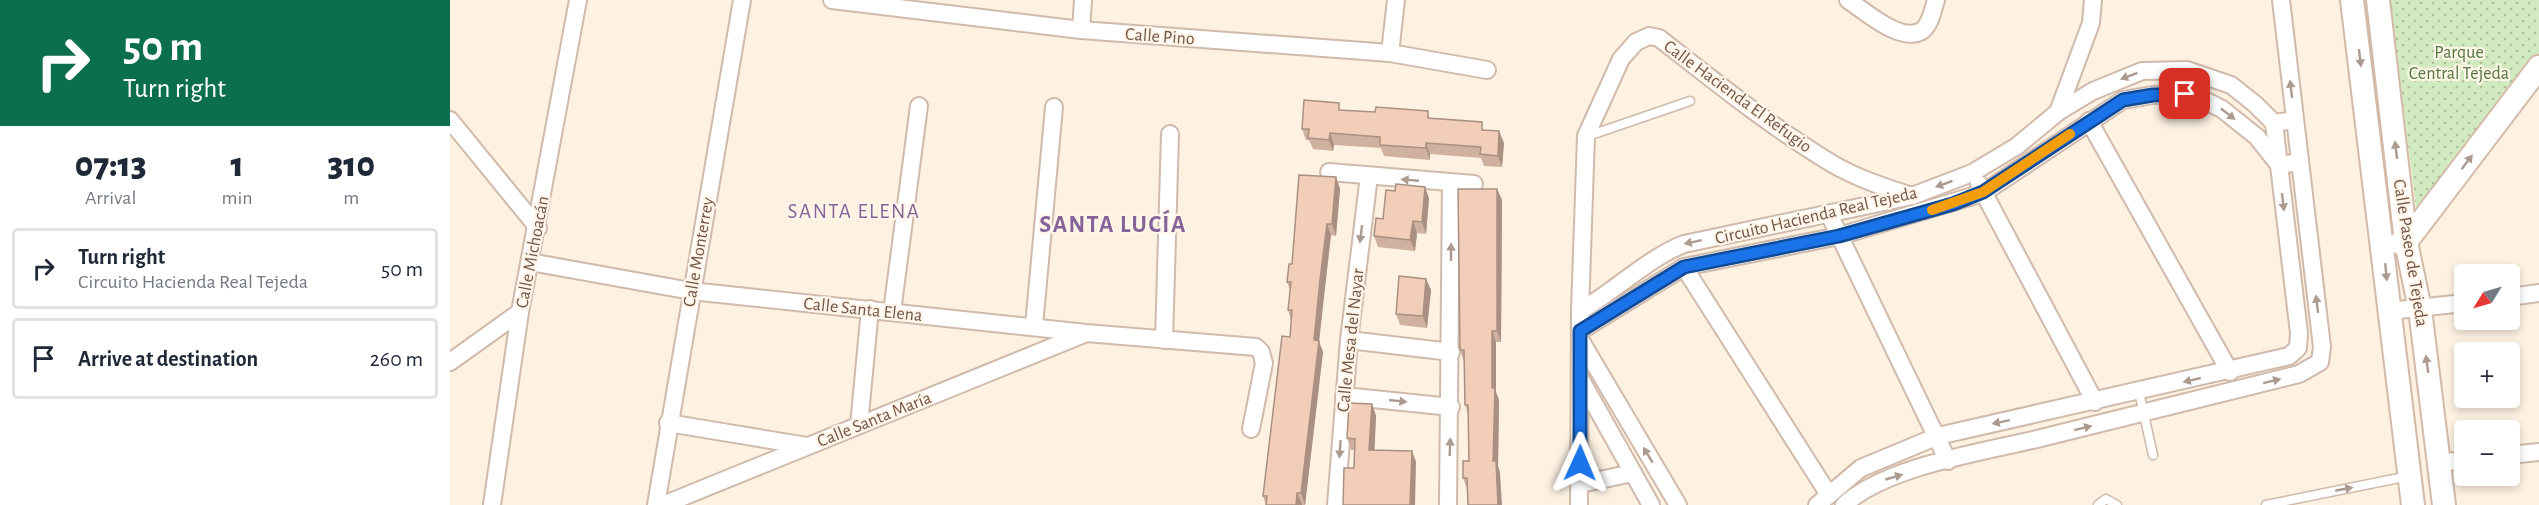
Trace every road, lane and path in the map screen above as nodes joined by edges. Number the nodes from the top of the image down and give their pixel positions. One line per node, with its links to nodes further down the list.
1 (578, 0): 36 (street, Calle Michoacán)
2 (742, 0): 41 (street, Calle Monterrey)
3 (832, 0): 12 (street, Calle Pino)
4 (1083, 0): 12 (street)
5 (1396, 0): 13 (street)
6 (1848, 0): 7 (street)
7 (1936, 0)
8 (2093, 0): 19 (street)
9 (2281, 0): 21 (street, one-way to 9)
10 (2352, 0): 38 (main road, Calle Paseo de Tejeda, one-way to 38)
11 (2378, 0): 38 (main road, Calle Paseo de Tejeda, one-way to 11)
12 (1081, 30): 13 (street, Calle Pino)
13 (1390, 53): 15 (street, Calle Pino)
14 (2539, 67): 38 (main road, one-way to 14)
15 (1487, 70)
16 (1690, 101): 25 (lane)
17 (919, 106): 50 (street)
18 (1054, 107): 51 (street)
19 (2058, 112): 23 (street, Circuito Hacienda Real Tejeda, one-way to 19); 29 (street, Circuito Hacienda Real Tejeda)
20 (450, 120): 36 (street)
21 (2295, 120): 23 (street); 26 (street)
22 (2090, 121): 27 (street, Circuito Hacienda Real Tejeda, one-way to 27); 33 (street, Circuito Hacienda Real Tejeda); 58 (street)
23 (2274, 123): 27 (street)
24 (1170, 134): 54 (street)
25 (1586, 136): 34 (street, Calle Hacienda El Refugio); 47 (street, Calle Hacienda El Refugio)
26 (2300, 162): 27 (street); 66 (street, one-way to 26)
27 (2279, 165): 58 (street, one-way to 58)
28 (1329, 172): 30 (street)
29 (1972, 173): 33 (street); 34 (street, Circuito Hacienda Real Tejeda, one-way to 34)
30 (1369, 176): 31 (street, one-way to 30); 55 (street, Calle Mesa del Nayar, one-way to 55)
31 (1452, 183): 32 (street); 56 (street, one-way to 31)
32 (1474, 184)
33 (1983, 192): 37 (street, Circuito Hacienda Real Tejeda); 62 (street)
34 (1912, 196): 35 (street, Circuito Hacienda Real Tejeda)
35 (1829, 214): 37 (street); 47 (street, Circuito Hacienda Real Tejeda, one-way to 47)
36 (538, 228): 39 (street, Calle Michoacán)
37 (1839, 236): 40 (street, Circuito Hacienda Real Tejeda); 70 (street)
38 (2395, 244): 46 (main road, Calle Paseo de Tejeda); 48 (main road, Calle Paseo de Tejeda, one-way to 48)
39 (530, 262): 41 (street, Calle Santa Elena); 49 (street, Calle Michoacán)
40 (1684, 267): 53 (street, Circuito Hacienda Real Tejeda); 81 (street)
41 (691, 291): 45 (street, Calle Santa Elena); 67 (street, Calle Monterrey)
42 (2539, 293): 43 (street)
43 (2520, 296)
44 (2454, 304): 46 (street)
45 (870, 309): 50 (street, Calle Santa Elena); 68 (street)
46 (2420, 309): 48 (street); 64 (main road, Calle Paseo de Tejeda, one-way to 46)
47 (1580, 311): 53 (street, Calle Hacienda El Refugio)
48 (2389, 311): 63 (main road, Calle Paseo de Tejeda)
49 (520, 312): 57 (street); 82 (street, Calle Michoacán)
50 (892, 312): 51 (street, Calle Santa Elena)
51 (1034, 326): 52 (street, Calle Santa Elena)
52 (1086, 333): 54 (street, Calle Santa Elena); 68 (street, Calle Santa María)
53 (1580, 335): 59 (street, Calle Hacienda El Refugio); 89 (street, one-way to 53)
54 (1164, 340): 69 (street, Calle Santa Elena)
55 (1349, 340): 56 (street); 61 (street, Calle Mesa del Nayar)
56 (1451, 352): 65 (street)
57 (450, 362)
58 (2230, 372): 60 (street, one-way to 60)
59 (1581, 379): 78 (street); 80 (street, Calle Hacienda El Refugio)
60 (2139, 392): 62 (street); 66 (lane)
61 (1344, 396): 65 (street, one-way to 65); 85 (street, Calle Mesa del Nayar, one-way to 85)
62 (2095, 402): 70 (street, one-way to 70)
63 (2401, 403): 64 (main road); 79 (main road, Calle Paseo de Tejeda)
64 (2433, 403): 77 (main road, Calle Paseo de Tejeda)
65 (1451, 407): 86 (street, one-way to 65)
66 (2145, 412): 74 (lane); 75 (street, one-way to 66)
67 (668, 423): 71 (street); 83 (street, Calle Monterrey)
68 (860, 425): 71 (street, Calle Santa María)
69 (1251, 429)
70 (1938, 436): 75 (street); 81 (street)
71 (808, 446): 84 (street, Calle Santa María)
72 (2539, 452): 73 (street)
73 (2520, 454)
74 (2153, 455)
75 (1948, 461): 90 (street, one-way to 75)
76 (2454, 461): 77 (street)
77 (2439, 463): 95 (main road, Calle Paseo de Tejeda)
78 (1633, 473): 80 (street); 88 (street)
79 (2410, 476): 93 (lane, one-way to 79); 94 (main road, Calle Paseo de Tejeda)
80 (1580, 484): 87 (street, Calle Hacienda El Refugio)
81 (1822, 500)
82 (492, 505)
83 (656, 505)
84 (663, 505)
85 (1336, 505)
86 (1448, 505)
87 (1579, 505)
88 (1651, 505)
89 (1678, 505)
90 (1844, 505)
91 (2098, 505): 92 (lane)
92 (2117, 505)
93 (2266, 505)
94 (2414, 505)
95 (2444, 505)

